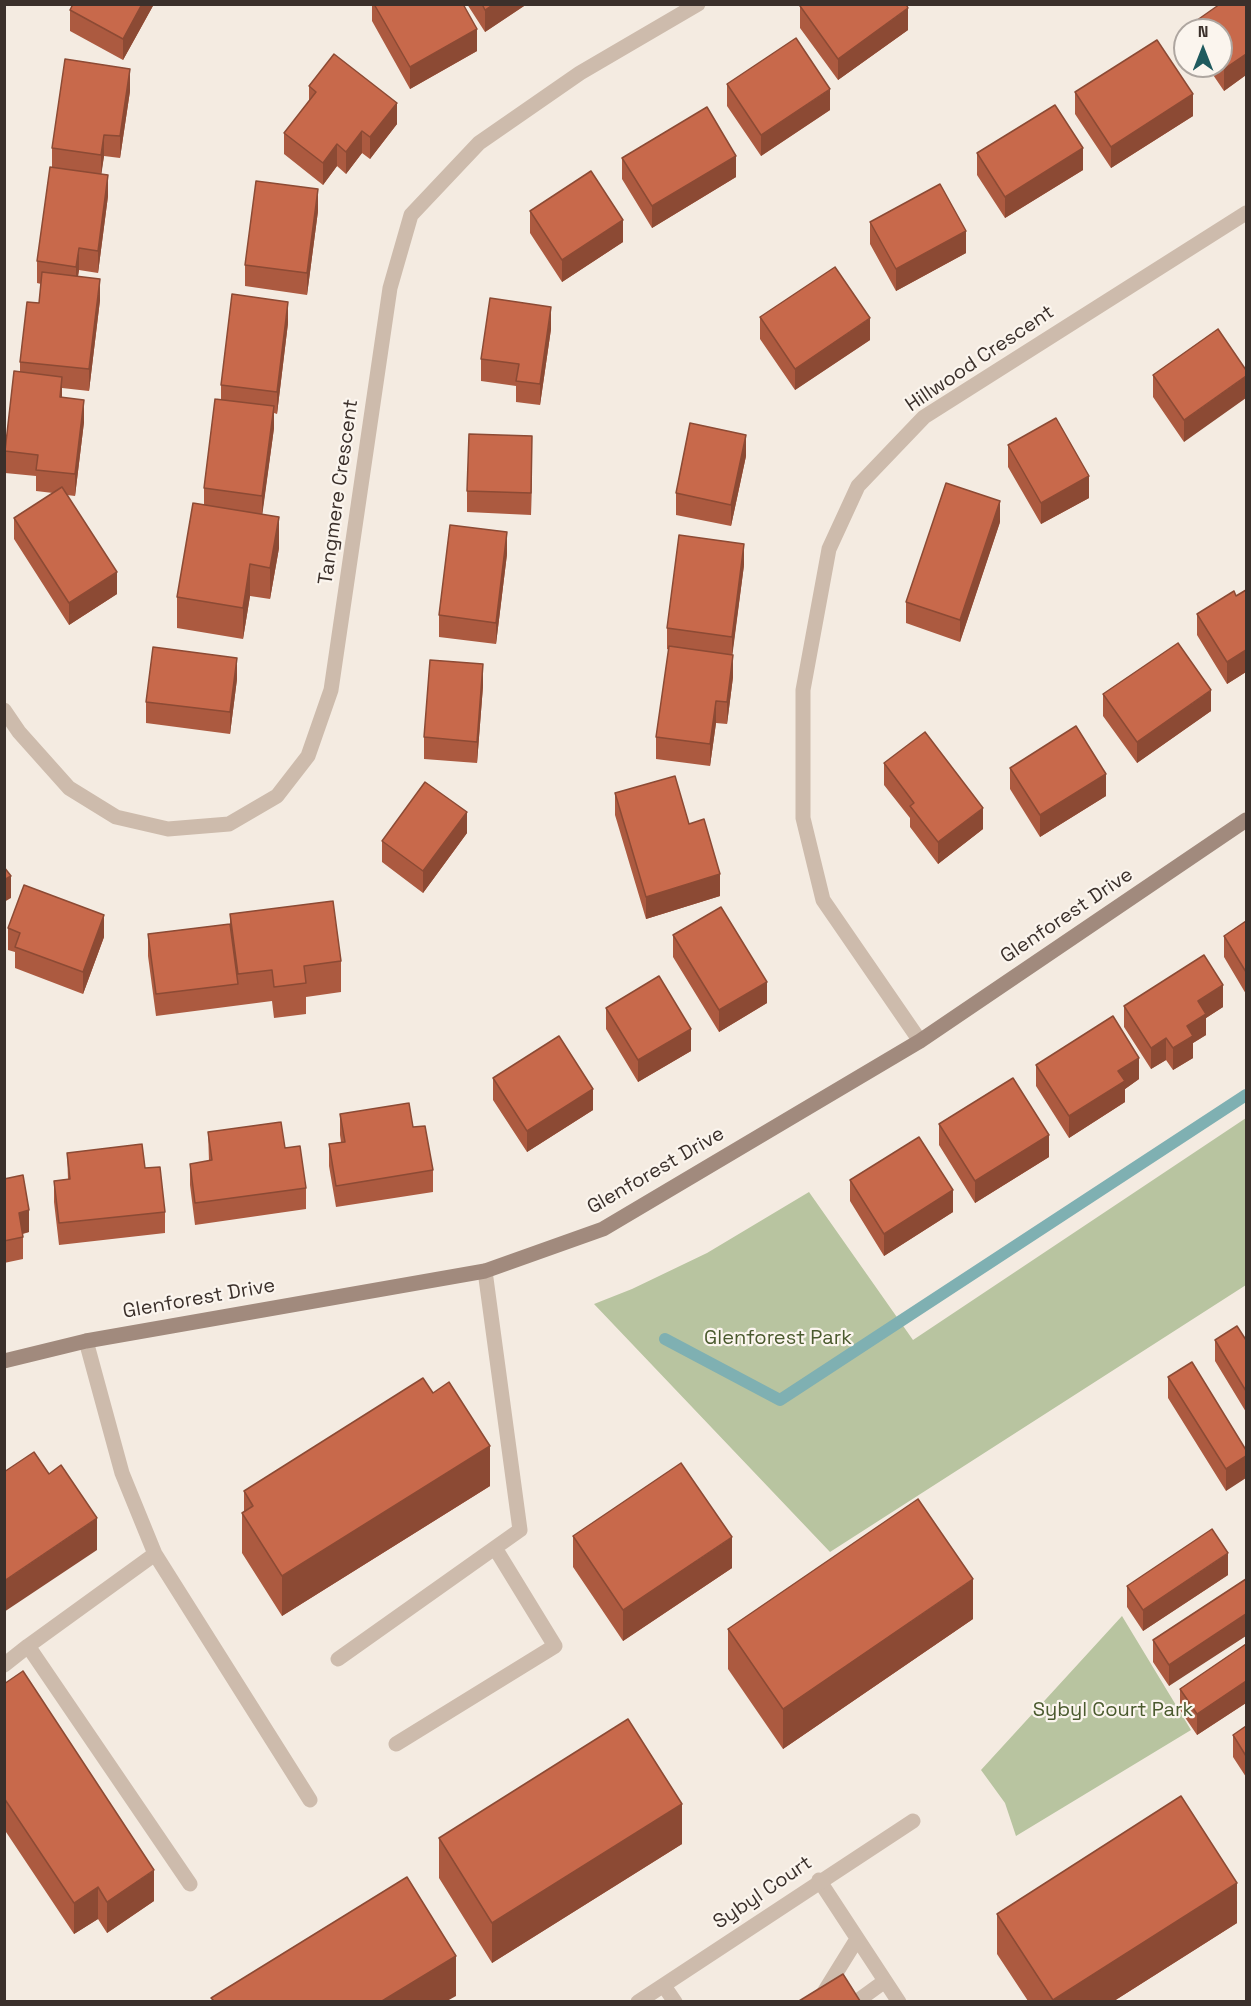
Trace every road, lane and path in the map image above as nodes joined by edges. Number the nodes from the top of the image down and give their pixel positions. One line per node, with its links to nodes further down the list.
1 (698, 4): 3 (street, Tangmere Crescent)
2 (1246, 213): 5 (street, Hillwood Crescent)
3 (4, 710)
4 (1246, 820): 5 (street, Glenforest Drive)
5 (920, 1041): 6 (street, Glenforest Drive)
6 (485, 1271): 7 (street, Glenforest Drive); 9 (street)
7 (86, 1341): 8 (street, Glenforest Drive); 10 (street)
8 (4, 1361)
9 (495, 1548): 12 (street); 14 (street)
10 (155, 1554): 11 (street); 15 (street)
11 (28, 1646): 13 (street); 18 (street)
12 (338, 1659)
13 (4, 1665)
14 (396, 1744)
15 (310, 1800)
16 (913, 1821): 17 (street, Sybyl Court)
17 (819, 1880): 19 (street); 21 (street, Sybyl Court)
18 (190, 1884)
19 (857, 1939): 20 (street); 24 (street)
20 (885, 1981): 25 (street); 26 (street)
21 (664, 1986): 22 (street, Sybyl Court); 23 (street)
22 (638, 2001)
23 (675, 2001)
24 (818, 2001)
25 (855, 2001)
26 (899, 2001)

